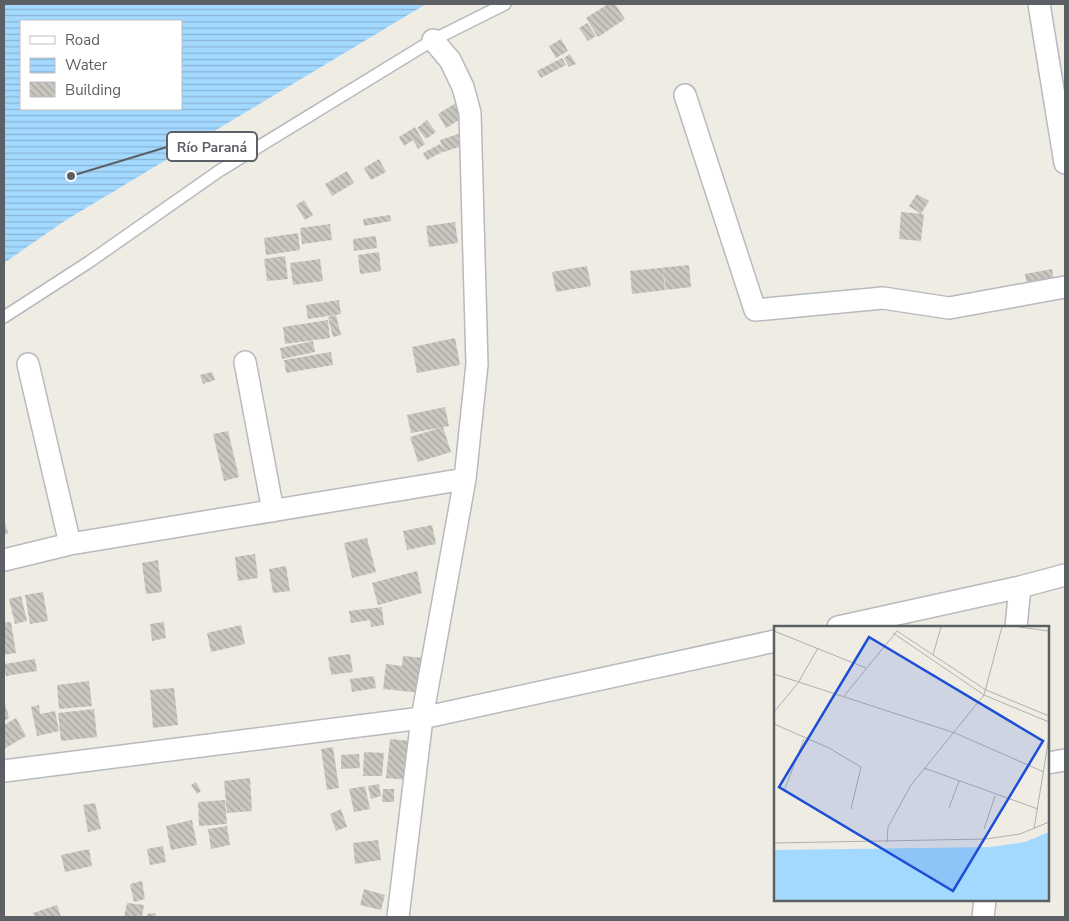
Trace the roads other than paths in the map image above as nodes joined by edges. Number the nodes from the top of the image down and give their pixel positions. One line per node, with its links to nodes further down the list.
1 (505, 4): 3 (lane)
2 (1039, 4): 5 (street)
3 (433, 40): 7 (lane); 10 (street)
4 (685, 95): 6 (street)
5 (1065, 163)
6 (1065, 287)
7 (4, 317)
8 (245, 362): 11 (street)
9 (28, 364): 12 (street)
10 (465, 479): 11 (street); 19 (street)
11 (273, 511): 12 (street)
12 (70, 544): 13 (street)
13 (4, 560)
14 (1065, 575): 15 (street)
15 (1020, 588): 16 (street); 17 (street)
16 (843, 626)
17 (1016, 626)
18 (774, 641): 19 (street)
19 (422, 718): 22 (street); 24 (street)
20 (1065, 760): 21 (street)
21 (1049, 763)
22 (4, 771)
23 (985, 901): 25 (street)
24 (398, 917)
25 (983, 917)

